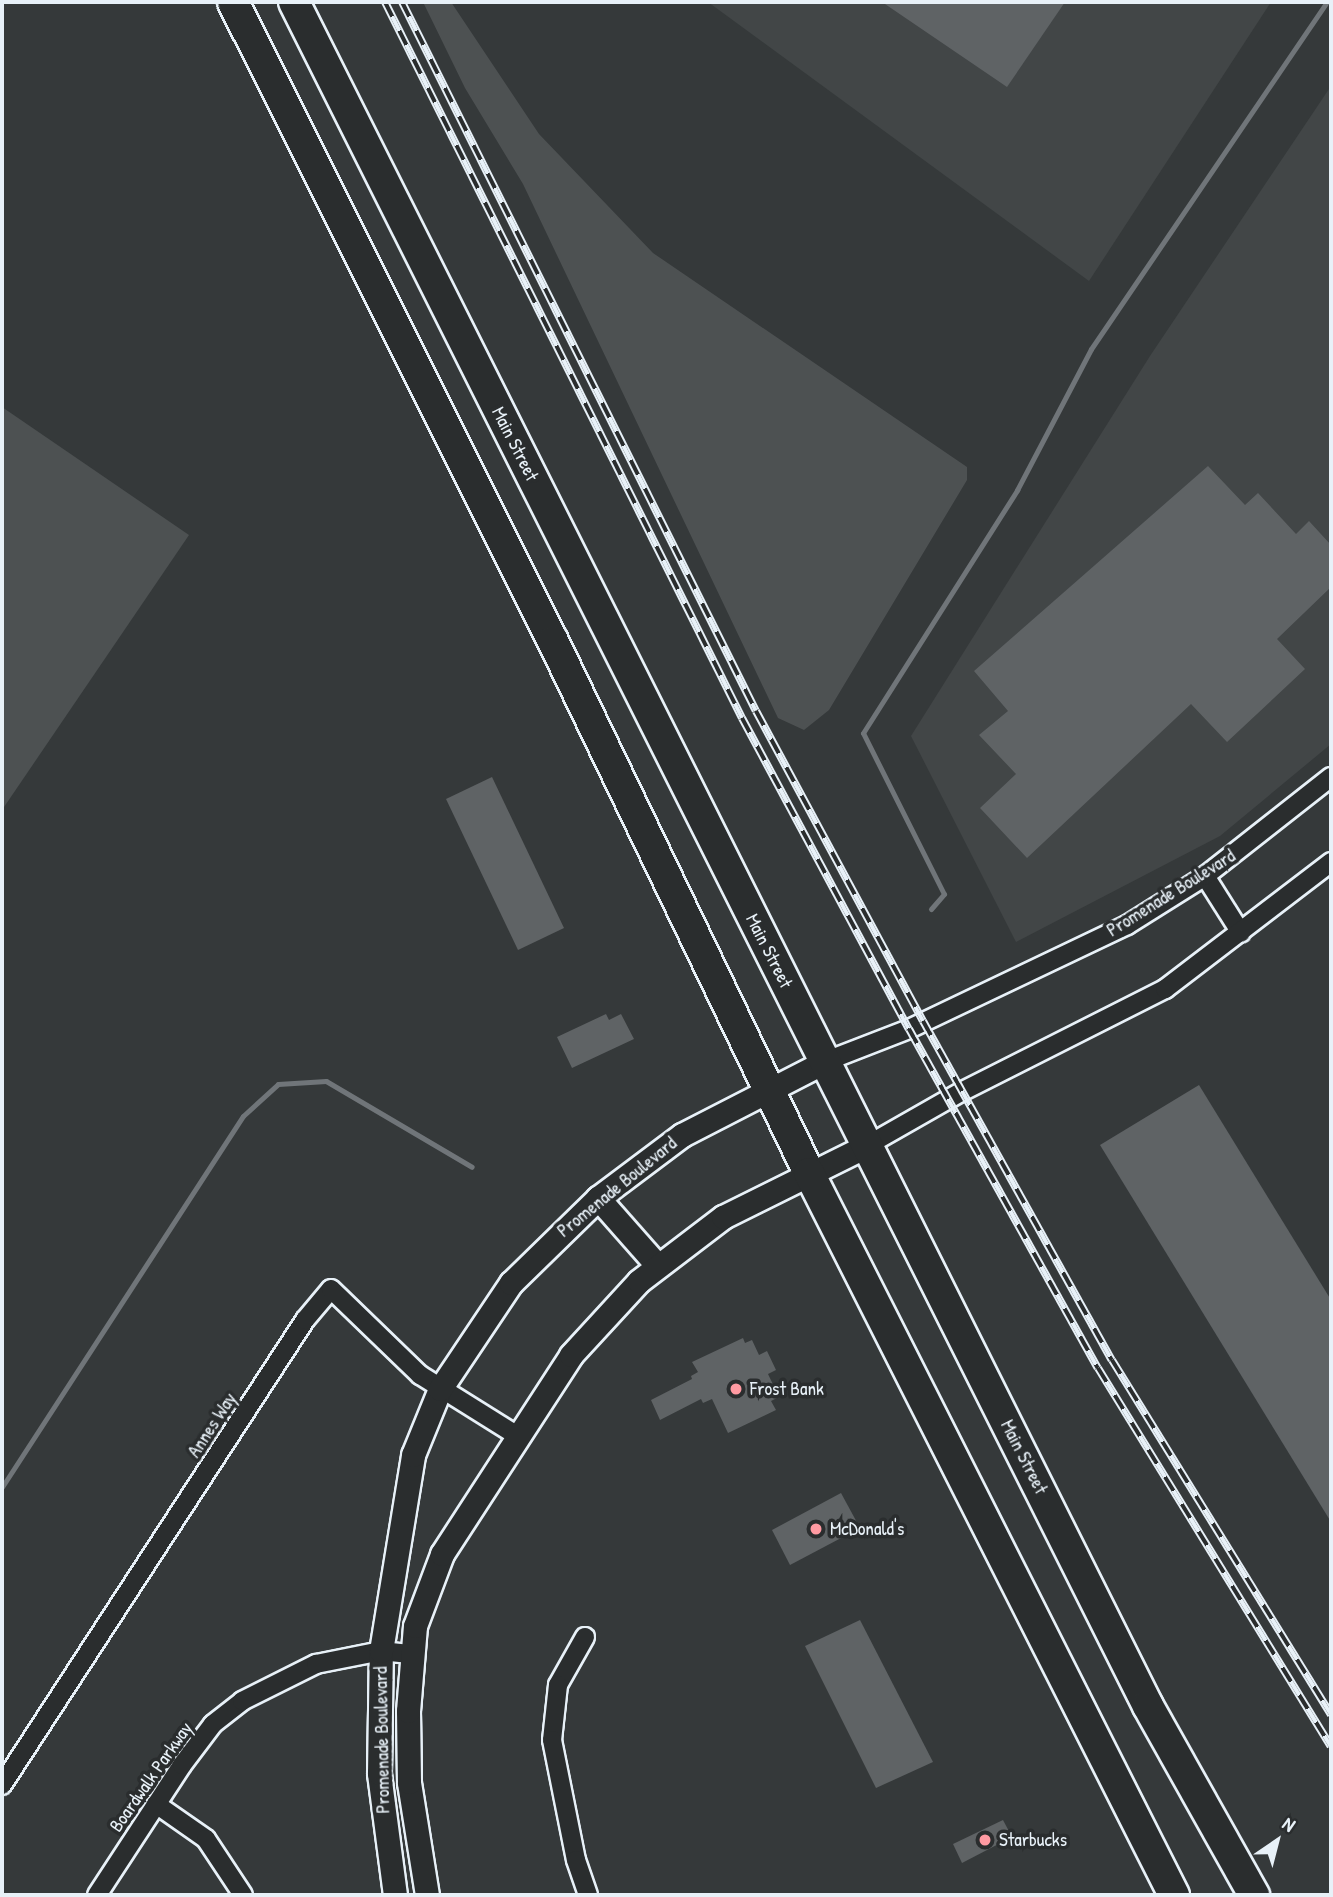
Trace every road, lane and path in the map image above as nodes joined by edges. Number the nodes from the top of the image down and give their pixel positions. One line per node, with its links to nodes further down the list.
1 (233, 2): 8 (highway)
2 (294, 2): 7 (highway, Main Street)
3 (1331, 777): 5 (street, Promenade Boulevard)
4 (1331, 862): 6 (street, Promenade Boulevard)
5 (1205, 876): 6 (street); 7 (street, Promenade Boulevard)
6 (1241, 933): 9 (street, Promenade Boulevard)
7 (824, 1062): 8 (street, Promenade Boulevard); 9 (highway, Main Street)
8 (770, 1088): 10 (highway); 11 (street, Promenade Boulevard)
9 (868, 1145): 10 (street, Promenade Boulevard); 26 (highway, Main Street)
10 (809, 1172): 12 (street, Promenade Boulevard); 25 (highway)
11 (598, 1198): 12 (street); 13 (street, Promenade Boulevard)
12 (657, 1265): 14 (street, Promenade Boulevard)
13 (440, 1389): 14 (street, Annes Way); 16 (street, Promenade Boulevard); 18 (street, Annes Way)
14 (516, 1435): 17 (street, Promenade Boulevard)
15 (585, 1637): 24 (street)
16 (381, 1651): 17 (street, Boardwalk Parkway); 19 (street, Boardwalk Parkway); 22 (street, Promenade Boulevard)
17 (412, 1654): 23 (street, Promenade Boulevard)
18 (2, 1785)
19 (156, 1804): 20 (street, Boardwalk Parkway); 21 (street)
20 (97, 1895)
21 (243, 1895)
22 (395, 1895)
23 (427, 1895)
24 (588, 1895)
25 (1174, 1895)
26 (1254, 1895)

